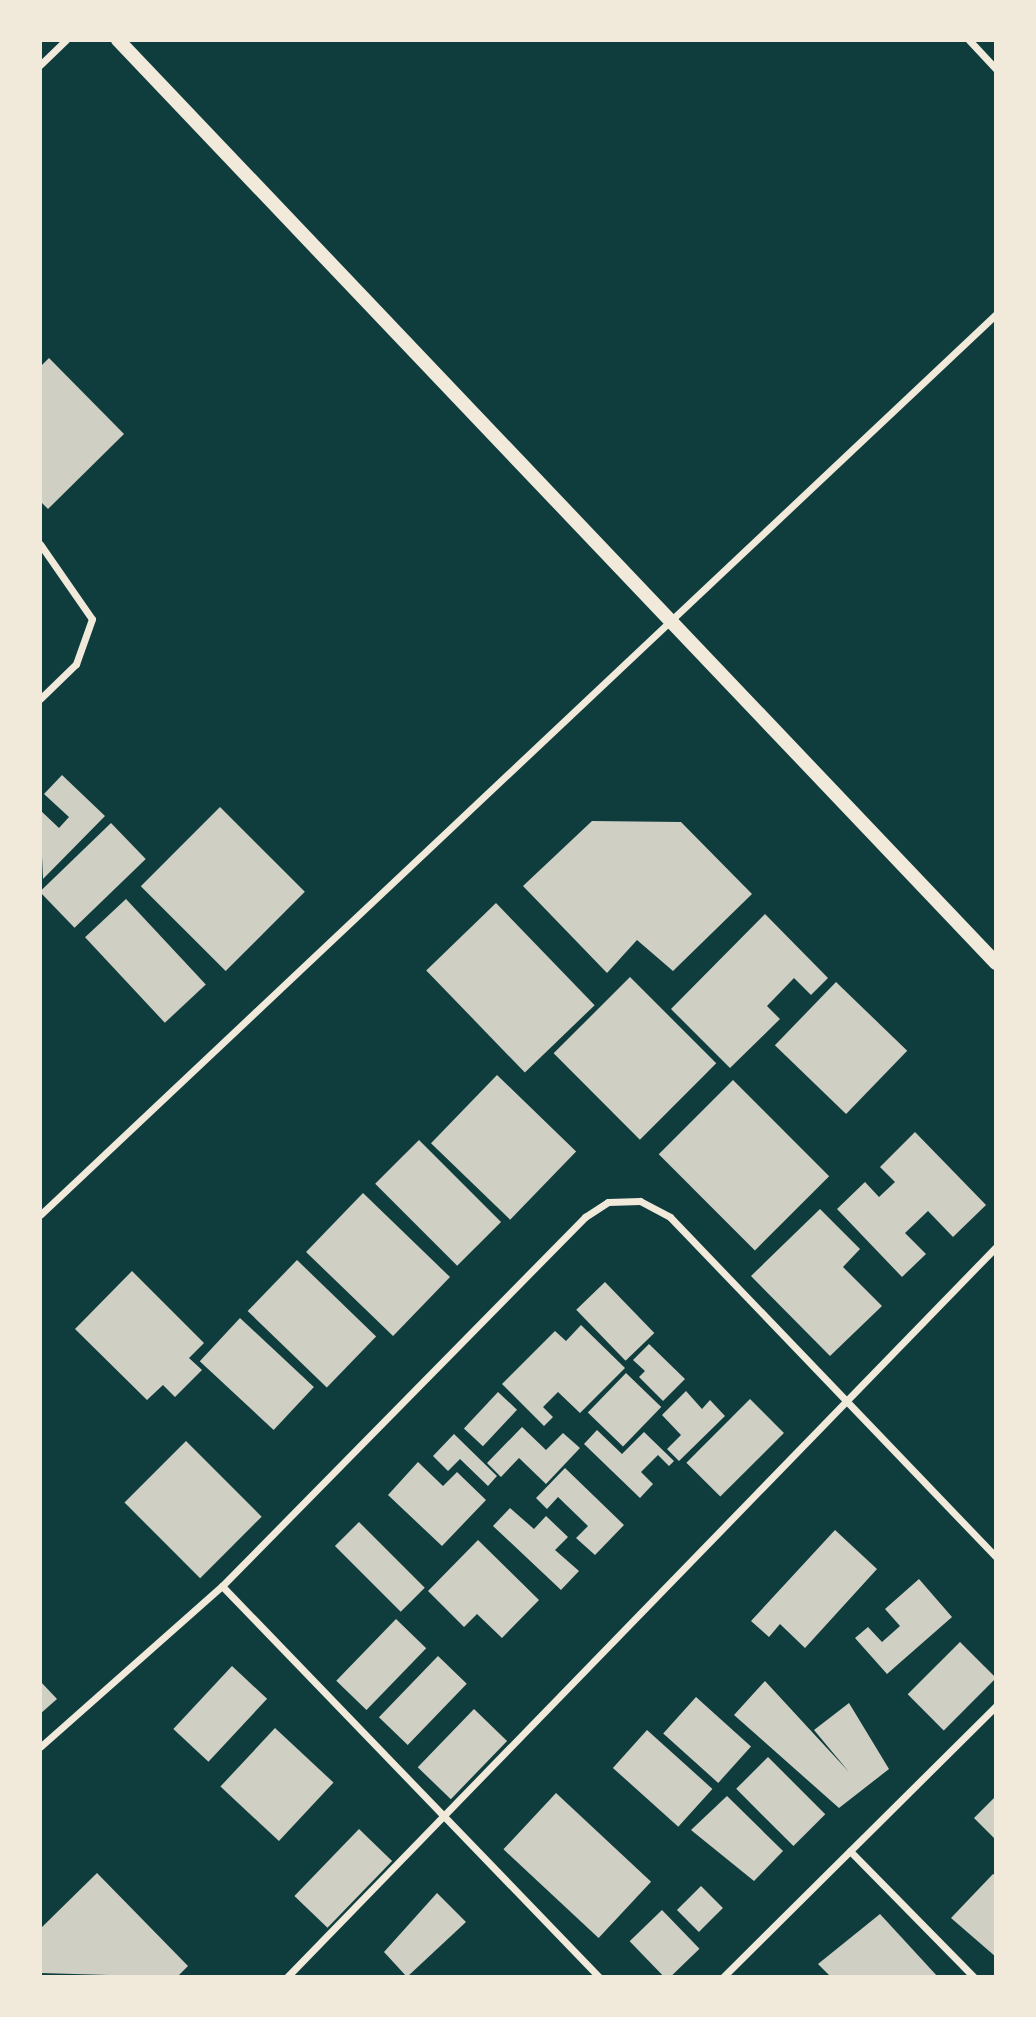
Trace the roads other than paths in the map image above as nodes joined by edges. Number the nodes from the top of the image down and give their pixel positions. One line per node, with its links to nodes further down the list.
1 (66, 40): 4 (street)
2 (118, 40): 8 (main road)
3 (969, 40): 5 (street)
4 (40, 65)
5 (996, 69)
6 (996, 314): 8 (street)
7 (40, 544): 9 (street)
8 (674, 624): 10 (main road); 11 (street)
9 (40, 699)
10 (996, 963)
11 (40, 1215)
12 (996, 1247): 13 (street)
13 (849, 1404): 14 (street); 15 (street); 18 (street)
14 (996, 1557)
15 (222, 1586): 17 (street); 18 (street)
16 (996, 1706): 19 (street)
17 (40, 1747)
18 (446, 1819): 20 (street); 21 (street)
19 (850, 1851): 22 (street); 23 (street)
20 (287, 1977)
21 (599, 1977)
22 (723, 1977)
23 (974, 1977)

